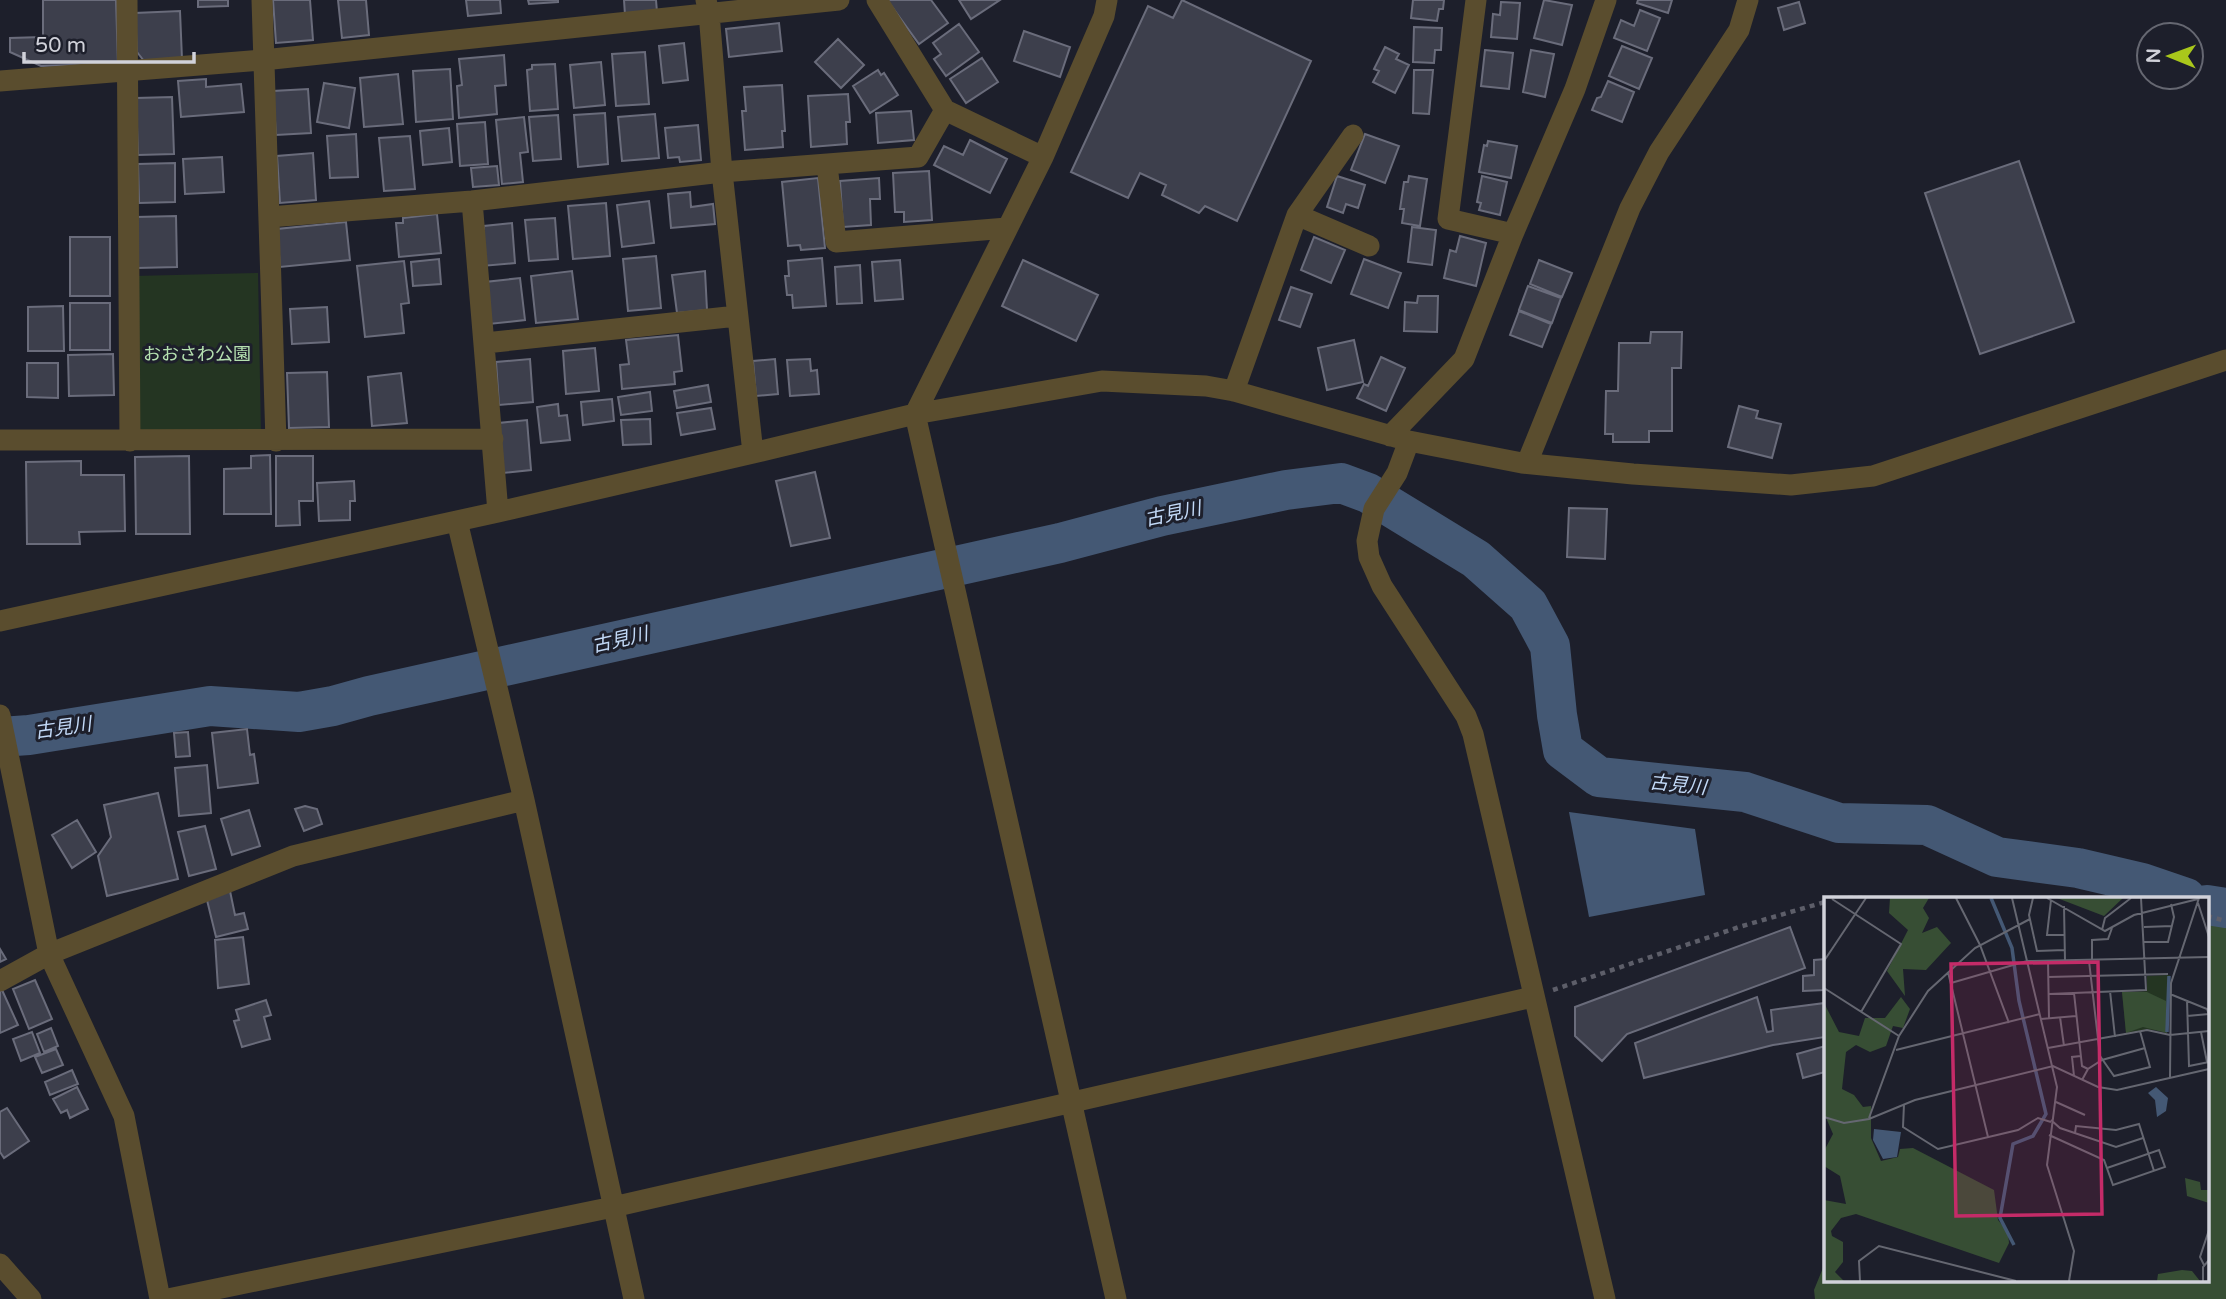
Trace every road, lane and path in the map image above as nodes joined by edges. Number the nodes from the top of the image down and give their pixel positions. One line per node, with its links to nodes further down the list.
1 (127, 0): 11 (street)
2 (262, 0): 10 (street)
3 (839, 0): 9 (street)
4 (877, 0): 13 (street)
5 (1107, 0): 15 (street)
6 (1476, 0): 22 (street)
7 (1606, 0): 22 (street)
8 (1748, 0): 35 (street)
9 (707, 6): 10 (street); 17 (street)
10 (263, 60): 11 (street); 20 (street)
11 (128, 72): 12 (street); 32 (street)
12 (0, 81)
13 (945, 110): 15 (street); 16 (street)
14 (1353, 135): 19 (street)
15 (1043, 157): 21 (street)
16 (827, 165): 17 (street); 21 (street)
17 (722, 173): 18 (street); 24 (street)
18 (472, 201): 20 (street); 25 (street)
19 (1297, 215): 23 (street); 27 (street)
20 (269, 217): 33 (street)
21 (1007, 228): 28 (street)
22 (1513, 234): 30 (street)
23 (1369, 246)
24 (737, 316): 25 (street); 34 (street)
25 (485, 343): 29 (street)
26 (2226, 360): 35 (street)
27 (1234, 391): 28 (street); 30 (street)
28 (915, 414): 34 (street); 47 (street)
29 (493, 439): 33 (street); 36 (street)
30 (1400, 439): 35 (street); 46 (street)
31 (0, 440): 32 (street)
32 (130, 441): 33 (street)
33 (275, 441)
34 (753, 453): 36 (street)
35 (1527, 463)
36 (498, 512): 37 (street)
37 (457, 521): 38 (street); 40 (street)
38 (0, 621)
39 (1, 721): 44 (street)
40 (524, 800): 44 (street); 48 (street)
41 (1824, 902): 46 (path)
42 (2208, 916): 43 (path)
43 (2226, 921)
44 (49, 954): 45 (street); 51 (street)
45 (0, 981)
46 (1533, 997): 47 (street); 55 (street)
47 (1072, 1103): 48 (street); 54 (street)
48 (613, 1207): 52 (street); 53 (street)
49 (0, 1264): 50 (street)
50 (31, 1299)
51 (160, 1299)
52 (168, 1299)
53 (634, 1299)
54 (1116, 1299)
55 (1605, 1299)

